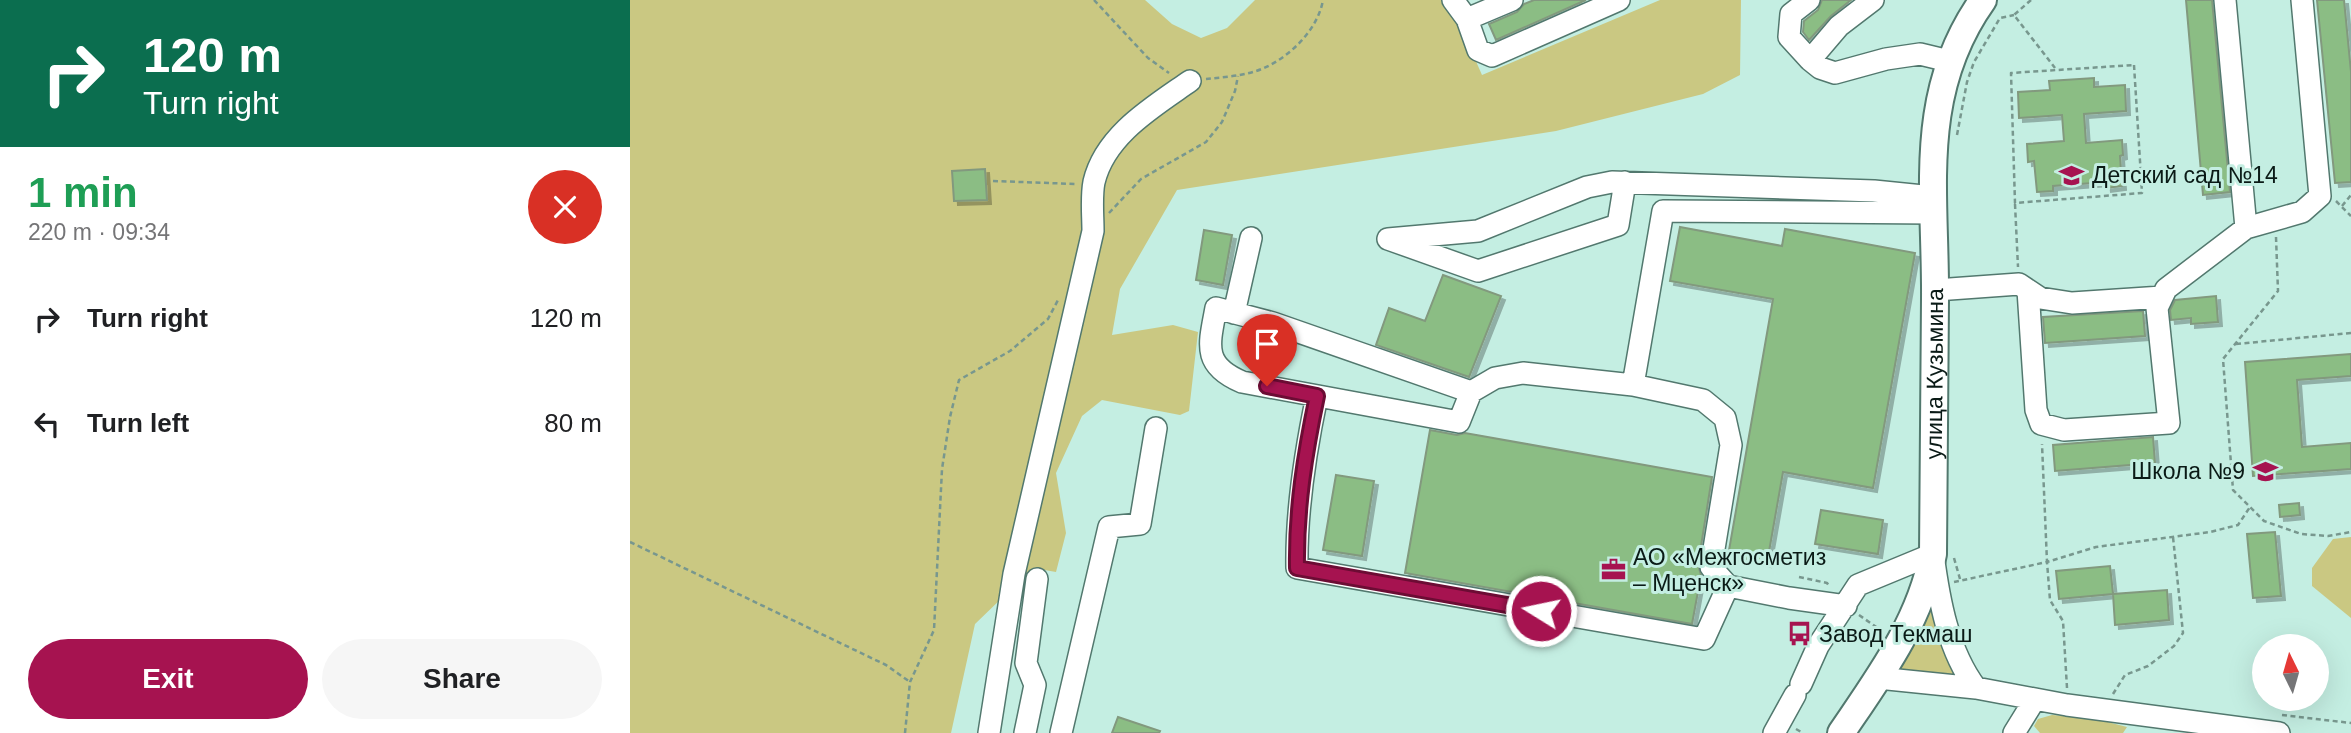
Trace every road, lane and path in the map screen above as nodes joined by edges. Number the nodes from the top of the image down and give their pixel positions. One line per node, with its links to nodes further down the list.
1 (1094, 0): 17 (path)
2 (1323, 0): 16 (path)
3 (1453, 0): 12 (street)
4 (1511, 0): 12 (street)
5 (1619, 0): 12 (street)
6 (1809, 0): 13 (street)
7 (1873, 0): 13 (street)
8 (1983, 0): 14 (main road, улица Кузьмина)
9 (2031, 0): 15 (path)
10 (2225, 0): 26 (street)
11 (2302, 0): 25 (street)
12 (1467, 19)
13 (1810, 60): 14 (street)
14 (1949, 61): 23 (main road, улица Кузьмина)
15 (2056, 70): 22 (path); 22 (path)
16 (1238, 76): 17 (path); 27 (path)
17 (1190, 80): 20 (street)
18 (993, 181): 20 (path)
19 (1625, 182): 19 (street); 23 (street)
20 (1093, 184): 27 (street)
21 (2351, 195): 24 (path)
22 (2015, 203): 29 (path)
23 (1933, 205): 30 (main road, улица Кузьмина); 36 (street)
24 (2342, 206)
25 (2274, 220): 26 (street); 35 (path)
26 (2246, 228): 32 (street)
27 (1093, 231): 58 (street)
28 (1251, 238): 33 (street)
29 (2024, 287): 30 (street); 32 (street); 39 (street)
30 (1936, 289): 45 (main road, улица Кузьмина)
31 (1059, 297): 52 (path)
32 (2162, 297): 39 (street)
33 (1234, 313): 37 (street); 38 (street)
34 (2351, 333): 35 (path)
35 (2236, 344): 41 (path)
36 (1633, 385): 37 (street); 48 (street)
37 (1471, 392): 38 (street)
38 (1317, 396): 48 (street)
39 (2041, 424): 46 (path)
40 (1156, 428): 60 (street)
41 (2250, 507): 42 (path); 43 (path)
42 (2351, 532)
43 (2173, 537): 46 (path); 56 (path)
44 (630, 542): 52 (path)
45 (1933, 554): 49 (street); 50 (street); 51 (main road, улица Кузьмина)
46 (2047, 562): 49 (path); 55 (path)
47 (1037, 579): 59 (street)
48 (1728, 586): 50 (street)
49 (1938, 587): 53 (street)
50 (1846, 606): 61 (street)
51 (1878, 678): 53 (street); 62 (main road, улица Кузьмина)
52 (910, 682): 57 (path)
53 (1976, 688): 54 (street)
54 (2035, 699): 55 (street); 63 (street)
55 (2067, 705): 56 (street)
56 (2100, 709): 64 (street)
57 (905, 733)
58 (989, 733)
59 (1025, 733)
60 (1061, 733)
61 (1774, 733)
62 (1841, 733)
63 (2014, 733)
64 (2279, 733)

